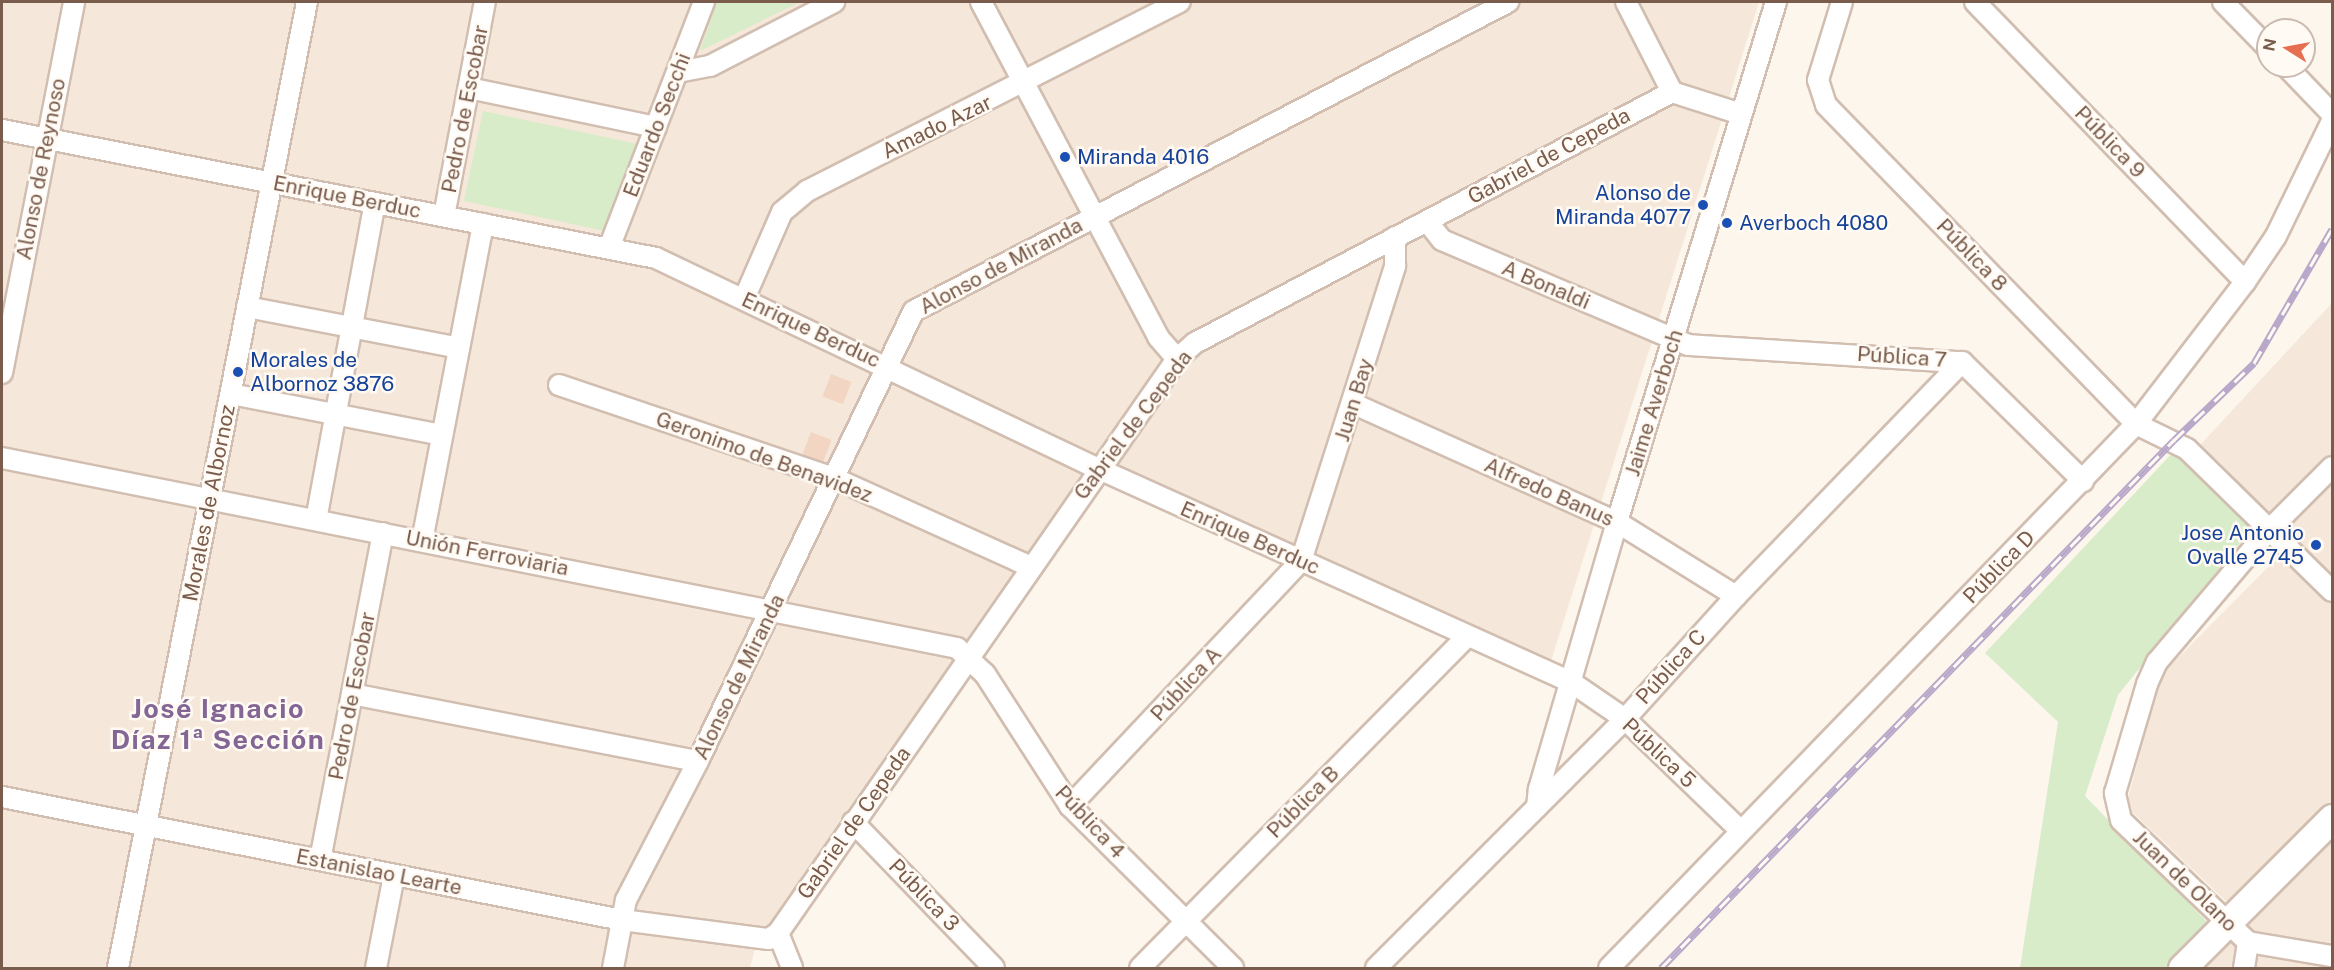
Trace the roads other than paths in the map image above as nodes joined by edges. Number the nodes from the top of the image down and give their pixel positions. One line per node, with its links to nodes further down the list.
1 (74, 2): 25 (street, Alonso de Reynoso)
2 (307, 2): 26 (street, Morales de Albornoz)
3 (485, 2): 18 (street, Pedro de Escobar)
4 (704, 2): 15 (street, Eduardo Secchi)
5 (834, 2): 15 (street)
6 (981, 2): 17 (street)
7 (1180, 2): 17 (street, Amado Azar)
8 (1508, 2): 29 (street, Alonso de Miranda)
9 (1626, 2): 19 (street)
10 (1776, 2): 20 (street, Jaime Averboch)
11 (1842, 2): 48 (street, Pública 8)
12 (1975, 2): 34 (street, Pública 9)
13 (2223, 2): 14 (street)
14 (2256, 36)
15 (678, 72): 23 (street, Eduardo Secchi)
16 (2298, 78): 21 (street)
17 (1026, 83): 29 (street); 35 (street, Amado Azar)
18 (469, 88): 23 (street); 28 (street, Pedro de Escobar)
19 (1672, 92): 20 (street); 30 (street, Gabriel de Cepeda)
20 (1741, 114): 38 (street, Jaime Averboch)
21 (2332, 114)
22 (2332, 121): 34 (street, Pública D)
23 (656, 127): 33 (street, Eduardo Secchi)
24 (2, 130): 25 (street, Enrique Berduc)
25 (47, 139): 26 (street, Enrique Berduc); 43 (street, Alonso de Reynoso)
26 (272, 183): 27 (street, Enrique Berduc); 36 (street, Morales de Albornoz)
27 (375, 203): 28 (street, Enrique Berduc); 37 (street)
28 (444, 216): 31 (street, Enrique Berduc)
29 (1095, 216): 40 (street); 42 (street, Alonso de Miranda)
30 (1427, 221): 32 (street, Gabriel de Cepeda); 38 (street, A Bonaldi)
31 (483, 224): 33 (street, Enrique Berduc); 39 (street)
32 (1395, 237): 40 (street, Gabriel de Cepeda); 46 (street, Juan Bay)
33 (609, 248): 35 (street, Enrique Berduc)
34 (2245, 282): 48 (street, Pública D)
35 (744, 299): 42 (street, Enrique Berduc)
36 (248, 307): 37 (street); 45 (street, Morales de Albornoz)
37 (352, 327): 39 (street); 47 (street)
38 (1673, 339): 41 (street, Pública 7); 57 (street, Jaime Averboch)
39 (459, 348): 49 (street)
40 (1177, 359): 52 (street, Gabriel de Cepeda)
41 (1962, 362): 54 (street, Pública 7); 64 (street, Pública C)
42 (886, 366): 52 (street, Enrique Berduc); 53 (street, Alonso de Miranda)
43 (2, 373)
44 (559, 385): 53 (street, Geronimo de Benavidez)
45 (231, 394): 47 (street); 55 (street, Morales de Albornoz)
46 (1354, 404): 57 (street, Alfredo Banus); 61 (street, Juan Bay)
47 (335, 414): 49 (street); 56 (street)
48 (2136, 424): 54 (street, Pública D); 58 (street, Pública 8)
49 (442, 435): 60 (street)
50 (2, 458): 55 (street, Unión Ferroviaria)
51 (2332, 467): 58 (street)
52 (1099, 469): 61 (street, Enrique Berduc); 62 (street, Gabriel de Cepeda)
53 (834, 478): 62 (street, Geronimo de Benavidez); 65 (street, Alonso de Miranda)
54 (2083, 481): 78 (street, Pública D)
55 (210, 499): 56 (street, Unión Ferroviaria); 77 (street, Morales de Albornoz)
56 (315, 520): 59 (street, Unión Ferroviaria)
57 (1617, 522): 64 (street, Alfredo Banus); 68 (street, Jaime Averboch)
58 (2269, 530): 63 (street, Pública 8); 83 (street, Juan de Olano)
59 (383, 533): 60 (street, Unión Ferroviaria); 69 (street, Pedro de Escobar)
60 (422, 541): 65 (street, Unión Ferroviaria)
61 (1301, 561): 66 (street, Enrique Berduc); 73 (street, Pública A)
62 (1031, 567): 67 (street, Gabriel de Cepeda)
63 (2332, 591)
64 (1736, 596): 70 (street, Pública C)
65 (772, 609): 67 (street, Unión Ferroviaria); 71 (street, Alonso de Miranda)
66 (1467, 636): 68 (street, Enrique Berduc); 82 (street, Pública B)
67 (970, 657): 73 (street, Pública 4); 76 (street, Gabriel de Cepeda)
68 (1571, 682): 70 (street, Pública 5); 74 (street, Jaime Averboch)
69 (352, 694): 71 (street); 79 (street, Pedro de Escobar)
70 (1625, 719): 74 (street, Pública C); 78 (street, Pública 5)
71 (698, 761): 81 (street, Alonso de Miranda)
72 (2, 797): 77 (street, Estanislao Learte)
73 (1070, 806): 82 (street, Pública 4)
74 (1537, 807): 94 (street, Pública C)
75 (2332, 818): 83 (main road)
76 (853, 822): 84 (street, Gabriel de Cepeda); 91 (street, Pública 3)
77 (146, 826): 79 (street, Estanislao Learte); 87 (street, Morales de Albornoz)
78 (1741, 831): 95 (street, Pública D)
79 (320, 860): 80 (street, Estanislao Learte)
80 (394, 875): 81 (street, Estanislao Learte); 88 (street)
81 (622, 920): 84 (street, Estanislao Learte); 89 (street, Alonso de Miranda)
82 (1186, 920): 92 (street, Pública B); 93 (street, Pública 4)
83 (2228, 921): 85 (street, Juan de Olano); 96 (main road)
84 (778, 933): 90 (street)
85 (2248, 942): 86 (street); 97 (street)
86 (2332, 956)
87 (118, 969)
88 (376, 969)
89 (613, 969)
90 (792, 969)
91 (994, 969)
92 (1140, 969)
93 (1233, 969)
94 (1376, 969)
95 (1609, 969)
96 (2182, 969)
97 (2244, 969)

